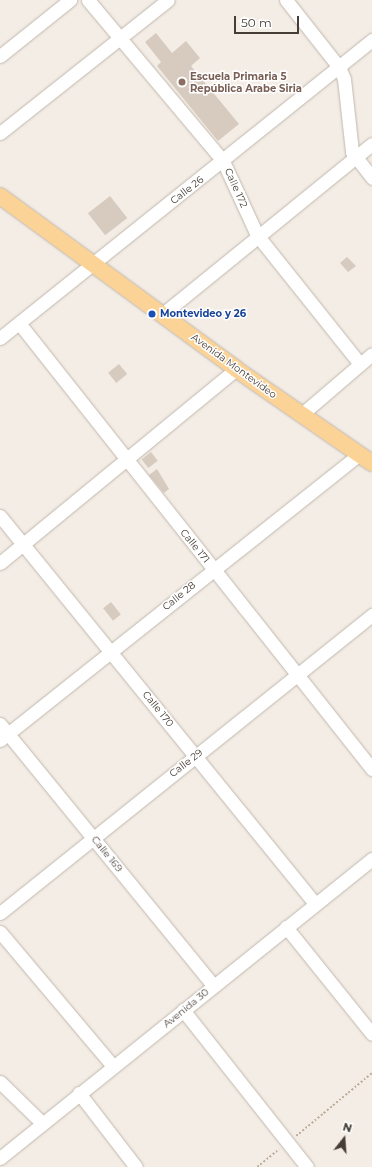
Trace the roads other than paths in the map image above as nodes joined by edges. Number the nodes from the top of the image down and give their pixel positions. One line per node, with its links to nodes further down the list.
1 (70, 0): 7 (street)
2 (88, 0): 5 (street, Calle 172)
3 (168, 0): 5 (street)
4 (286, 0): 8 (street)
5 (119, 39): 9 (street); 12 (street, Calle 172)
6 (372, 40): 8 (street, Calle 26)
7 (0, 56)
8 (339, 67): 11 (street); 12 (street, Calle 26)
9 (0, 133)
10 (372, 144): 11 (street)
11 (356, 157): 13 (street); 15 (street)
12 (224, 161): 15 (street, Calle 172); 16 (street, Calle 26)
13 (372, 178)
14 (0, 196): 16 (main road, Avenida Montevideo)
15 (257, 235): 17 (street); 21 (street, Calle 172)
16 (95, 263): 17 (main road, Avenida Montevideo); 18 (street, Calle 26)
17 (164, 313): 22 (main road, Avenida Montevideo)
18 (19, 323): 19 (street, Calle 26); 25 (street, Calle 171)
19 (0, 338)
20 (372, 354): 21 (street)
21 (360, 364): 23 (street)
22 (236, 369): 23 (main road, Avenida Montevideo); 25 (street)
23 (302, 414): 24 (main road, Avenida Montevideo)
24 (366, 458): 29 (street, Calle 28)
25 (128, 461): 27 (street); 29 (street, Calle 171)
26 (0, 516): 27 (street, Calle 170)
27 (23, 545): 28 (street); 31 (street, Calle 170)
28 (0, 563)
29 (214, 569): 31 (street, Calle 28); 32 (street, Calle 171)
30 (372, 615): 32 (street, Calle 29)
31 (111, 651): 33 (street, Calle 28); 34 (street, Calle 170)
32 (298, 674): 34 (street, Calle 29); 35 (street, Calle 171)
33 (3, 732): 36 (street, Calle 169)
34 (195, 756): 36 (street, Calle 29); 38 (street, Calle 170)
35 (372, 769)
36 (92, 837): 39 (street, Calle 29); 42 (street, Calle 169)
37 (372, 858): 38 (street, Avenida 30)
38 (315, 904): 40 (street, Avenida 30)
39 (0, 912)
40 (286, 927): 42 (street, Avenida 30); 44 (street)
41 (0, 932): 45 (street)
42 (214, 985): 43 (street, Avenida 30)
43 (183, 1010): 45 (street, Avenida 30); 51 (street)
44 (372, 1034)
45 (113, 1066): 47 (street, Avenida 30)
46 (0, 1082): 48 (street)
47 (79, 1093): 48 (street, Avenida 30); 50 (street)
48 (42, 1123): 49 (street, Avenida 30)
49 (0, 1158)
50 (136, 1167)
51 (307, 1167)

